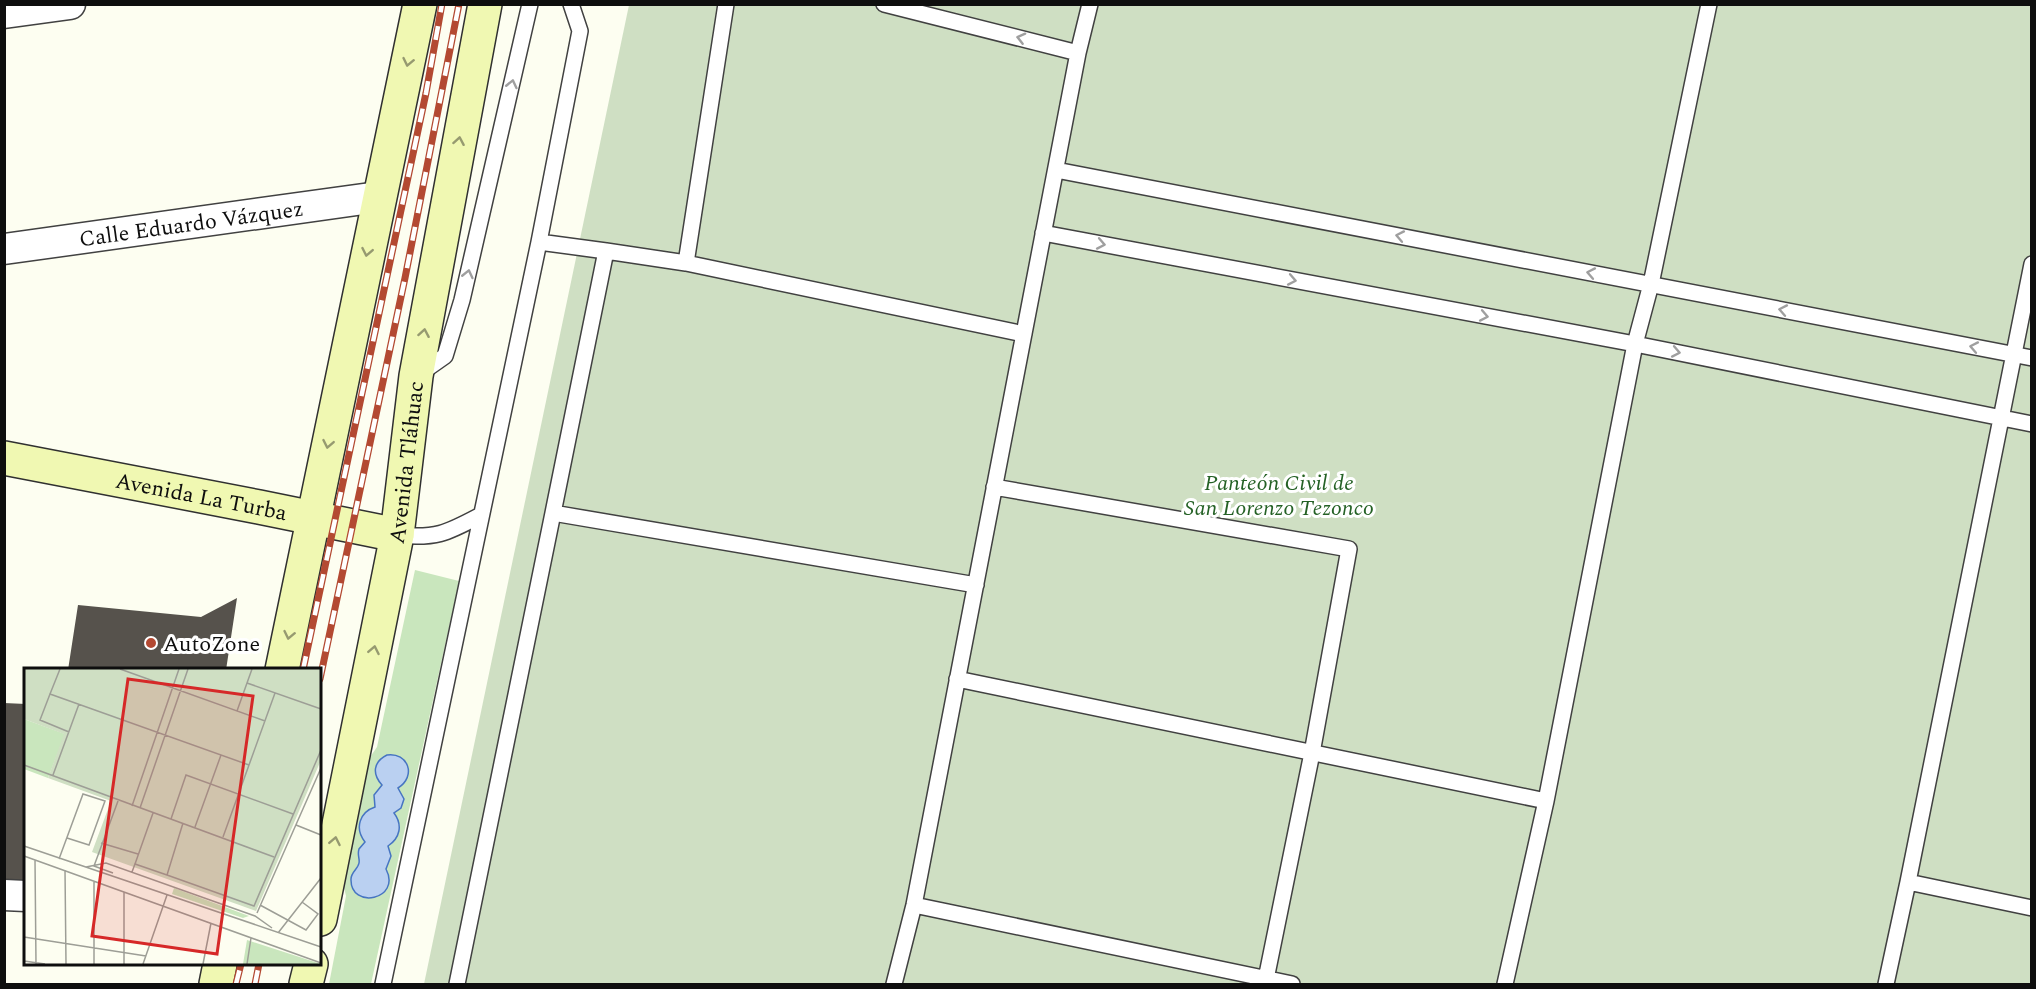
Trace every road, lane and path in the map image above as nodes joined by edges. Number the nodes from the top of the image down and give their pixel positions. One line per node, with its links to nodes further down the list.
1 (70, 4): 10 (street)
2 (420, 4): 13 (main road, one-way to 13)
3 (485, 4): 25 (main road, Avenida Tláhuac, one-way to 3)
4 (530, 4): 25 (lane, one-way to 4)
5 (571, 4): 15 (lane)
6 (726, 4): 18 (lane)
7 (884, 4): 11 (lane, one-way to 7)
8 (1090, 4): 11 (lane)
9 (1709, 4): 20 (lane)
10 (4, 13)
11 (1078, 52): 12 (lane)
12 (1056, 170): 14 (lane); 20 (lane, one-way to 12)
13 (378, 197): 16 (street, Calle Eduardo Vázquez); 32 (main road, one-way to 32)
14 (1043, 233): 21 (lane); 22 (lane, one-way to 22)
15 (539, 242): 17 (lane); 31 (lane)
16 (4, 249)
17 (606, 251): 18 (lane); 30 (lane)
18 (686, 263): 21 (lane)
19 (2031, 264): 23 (lane)
20 (1651, 284): 22 (lane); 23 (lane, one-way to 20)
21 (1024, 334): 29 (lane)
22 (1635, 344): 26 (lane, one-way to 26); 38 (lane)
23 (2012, 354): 24 (lane); 26 (lane)
24 (2031, 358)
25 (416, 376): 33 (main road, Avenida Tláhuac)
26 (2002, 418): 27 (lane); 39 (lane)
27 (2031, 424)
28 (4, 458): 32 (main road, Avenida La Turba)
29 (994, 487): 34 (lane); 37 (lane)
30 (553, 513): 34 (lane); 51 (lane)
31 (481, 515): 33 (lane); 50 (lane)
32 (313, 517): 33 (main road, Avenida La Turba); 35 (main road, one-way to 35)
33 (397, 535): 44 (main road, Avenida Tláhuac, one-way to 33)
34 (976, 585): 36 (lane)
35 (282, 668)
36 (957, 679): 37 (lane); 42 (lane)
37 (1312, 753): 38 (lane); 47 (lane)
38 (1546, 801): 54 (lane)
39 (1908, 882): 43 (lane); 55 (lane)
40 (4, 895): 41 (street)
41 (24, 896)
42 (914, 905): 47 (lane); 52 (lane)
43 (2031, 908)
44 (321, 914)
45 (220, 965): 48 (main road)
46 (310, 965): 49 (main road)
47 (1265, 982): 53 (lane)
48 (216, 984)
49 (306, 984)
50 (383, 984)
51 (457, 984)
52 (894, 984)
53 (1292, 984)
54 (1505, 984)
55 (1886, 984)

